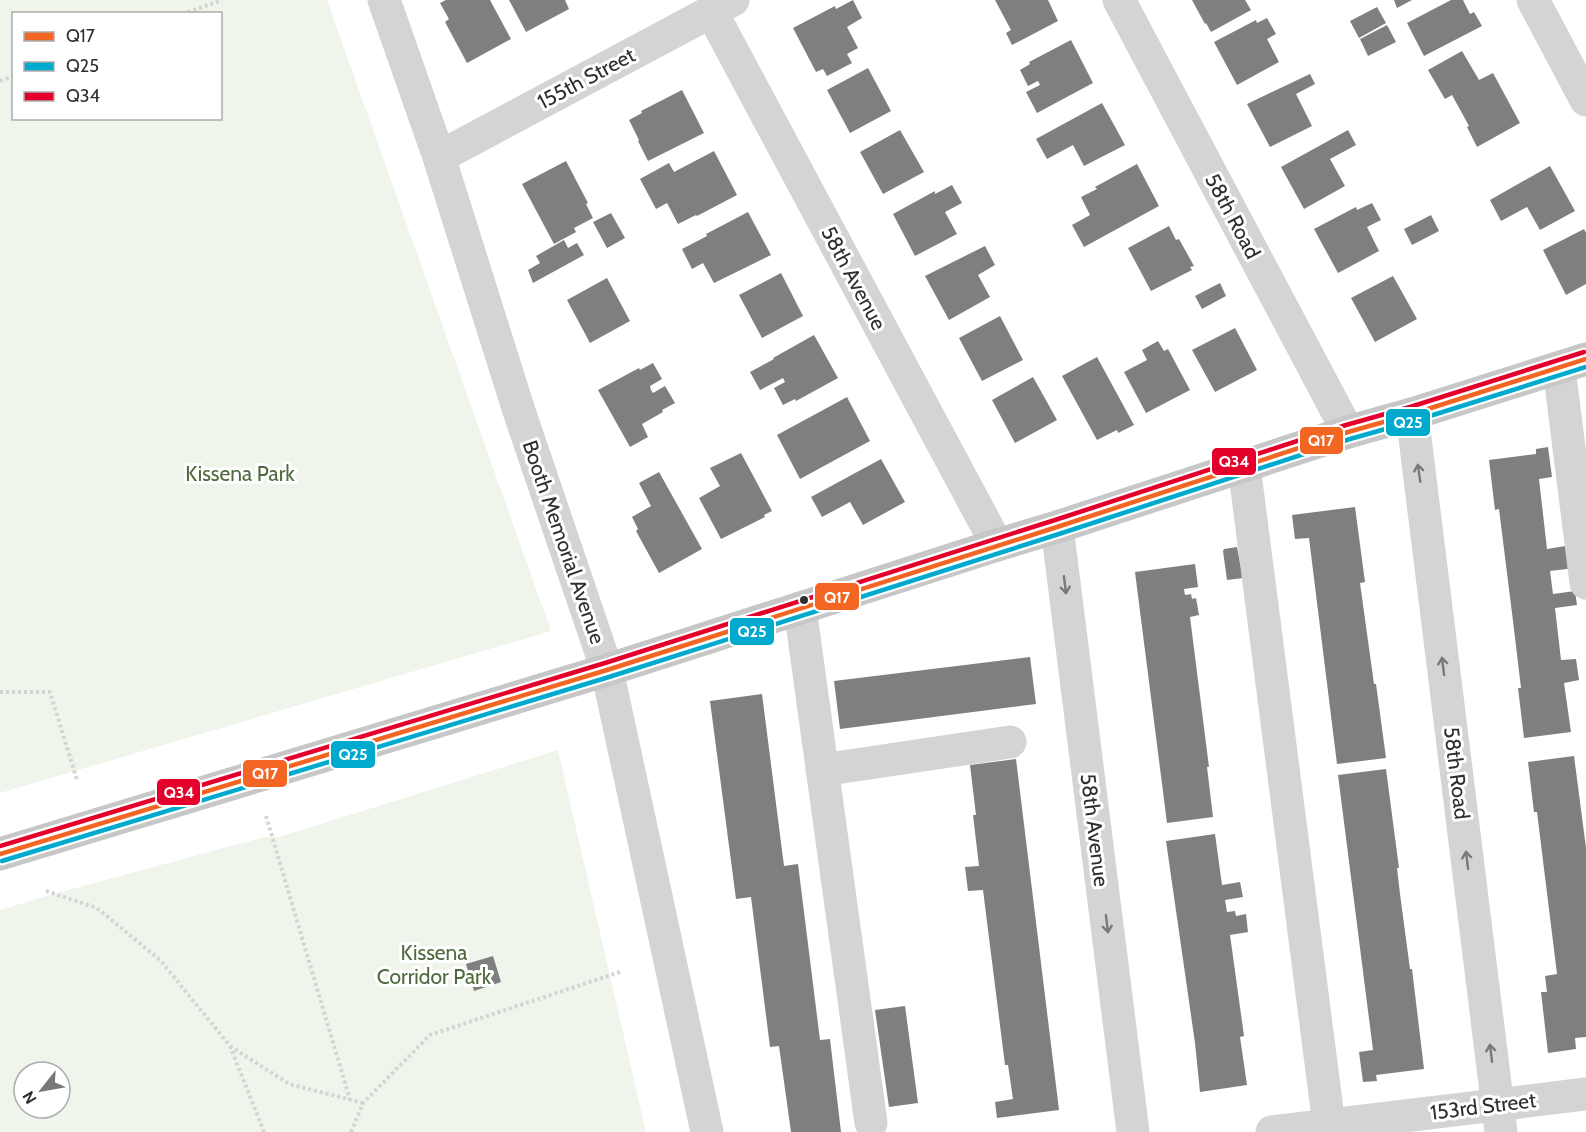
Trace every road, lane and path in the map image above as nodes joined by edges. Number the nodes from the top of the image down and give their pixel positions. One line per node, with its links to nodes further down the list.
1 (222, 0): 6 (path)
2 (384, 0): 8 (street, Booth Memorial Avenue)
3 (1119, 0): 11 (street, 58th Road)
4 (1533, 0): 7 (street)
5 (722, 6): 8 (street, 155th Street); 14 (street, 58th Avenue)
6 (188, 12)
7 (1586, 100)
8 (439, 157): 17 (street, Booth Memorial Avenue)
9 (1573, 363): 10 (main road); 15 (street)
10 (1412, 414): 11 (main road); 30 (street, 58th Road, one-way to 10)
11 (1348, 432): 12 (main road)
12 (1244, 466): 13 (main road); 32 (street)
13 (1057, 527): 14 (main road); 36 (street, 58th Avenue, one-way to 36)
14 (997, 545): 16 (main road)
15 (1586, 583)
16 (800, 608): 17 (main road); 20 (street)
17 (607, 670): 23 (main road); 35 (street, Booth Memorial Avenue)
18 (0, 692): 21 (path)
19 (1010, 742): 20 (street)
20 (822, 770): 31 (street)
21 (77, 780)
22 (266, 816): 28 (path)
23 (0, 854)
24 (46, 891): 26 (path)
25 (620, 972): 29 (path)
26 (230, 1046): 28 (path); 33 (path)
27 (1586, 1094): 30 (street, 153rd Street)
28 (350, 1100): 29 (path)
29 (363, 1103): 34 (path)
30 (1499, 1118): 32 (street, 153rd Street)
31 (871, 1124)
32 (1318, 1128): 37 (street, 153rd Street)
33 (264, 1132)
34 (351, 1132)
35 (707, 1132)
36 (1134, 1132)
37 (1272, 1132)

